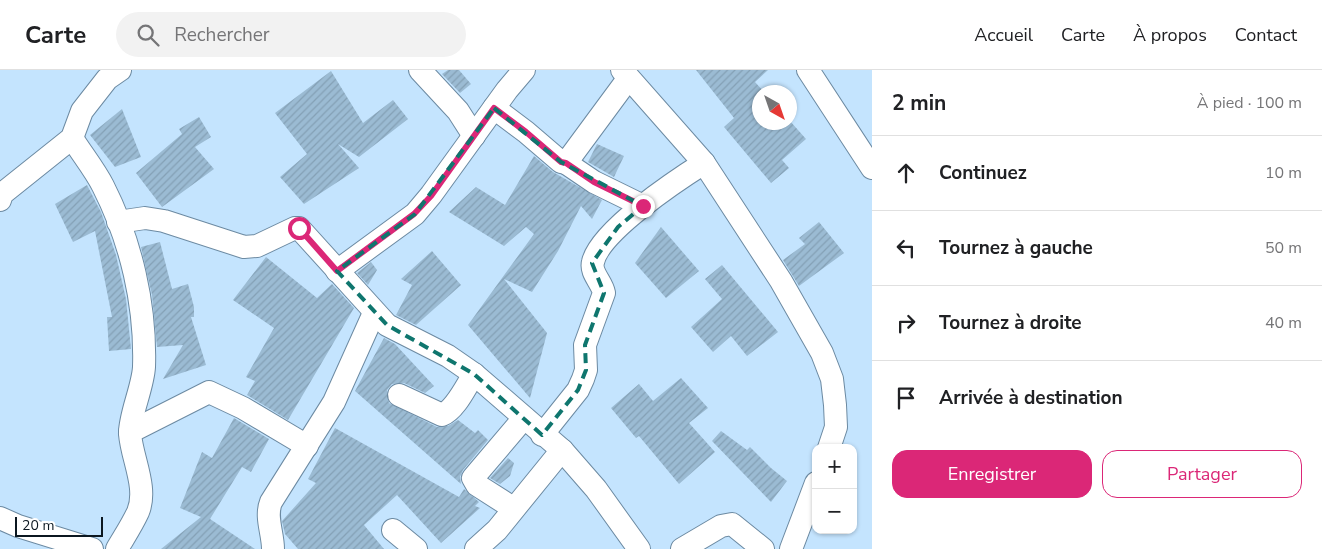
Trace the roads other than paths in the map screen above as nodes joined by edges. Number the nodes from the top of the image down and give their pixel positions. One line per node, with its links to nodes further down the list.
1 (120, 70): 8 (street)
2 (420, 70): 7 (street)
3 (524, 70): 6 (street)
4 (808, 70): 11 (street)
5 (625, 75): 9 (street); 10 (street)
6 (494, 108): 7 (street); 9 (street)
7 (474, 136): 15 (street)
8 (72, 138): 12 (street); 14 (street)
9 (566, 163): 13 (street)
10 (704, 163): 13 (street); 22 (street)
11 (872, 168)
12 (0, 200)
13 (643, 206): 21 (street)
14 (118, 222): 15 (street); 20 (street)
15 (337, 271): 16 (street)
16 (374, 313): 17 (street); 23 (street)
17 (474, 374): 18 (street); 19 (street)
18 (398, 395)
19 (524, 418): 21 (street); 26 (street)
20 (130, 432): 23 (street); 30 (street)
21 (542, 435): 24 (street)
22 (830, 444)
23 (307, 446): 31 (street)
24 (562, 450): 26 (street); 34 (street)
25 (814, 489): 37 (street)
26 (513, 508): 33 (street)
27 (0, 518): 29 (street)
28 (393, 530): 32 (street)
29 (92, 549)
30 (117, 549)
31 (273, 549)
32 (416, 549)
33 (476, 549)
34 (639, 549)
35 (682, 549): 36 (street)
36 (763, 549)
37 (790, 549)

